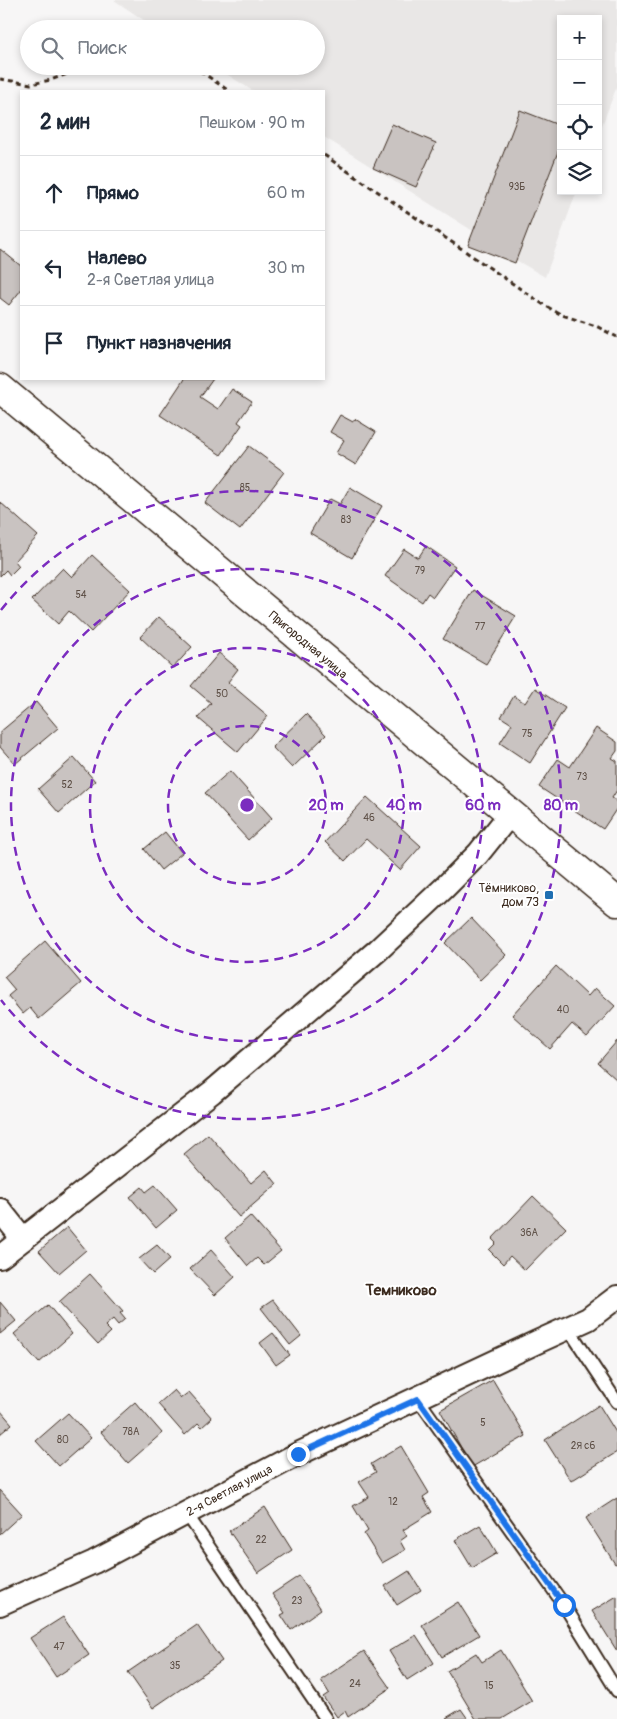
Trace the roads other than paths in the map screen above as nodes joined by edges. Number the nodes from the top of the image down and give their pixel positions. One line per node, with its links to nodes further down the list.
1 (0, 388): 2 (street, Пригородная улица)
2 (510, 814): 3 (street, Пригородная улица); 5 (street)
3 (617, 902)
4 (0, 1210): 5 (street)
5 (22, 1239): 6 (street)
6 (0, 1258)
7 (617, 1297): 8 (street, 2-я Светлая улица)
8 (568, 1328): 9 (street, 2-я Светлая улица); 10 (lane)
9 (418, 1399): 11 (street, 2-я Светлая улица); 13 (lane)
10 (617, 1402)
11 (186, 1513): 12 (street, 2-я Светлая улица); 14 (lane)
12 (0, 1604)
13 (617, 1690)
14 (326, 1719)

